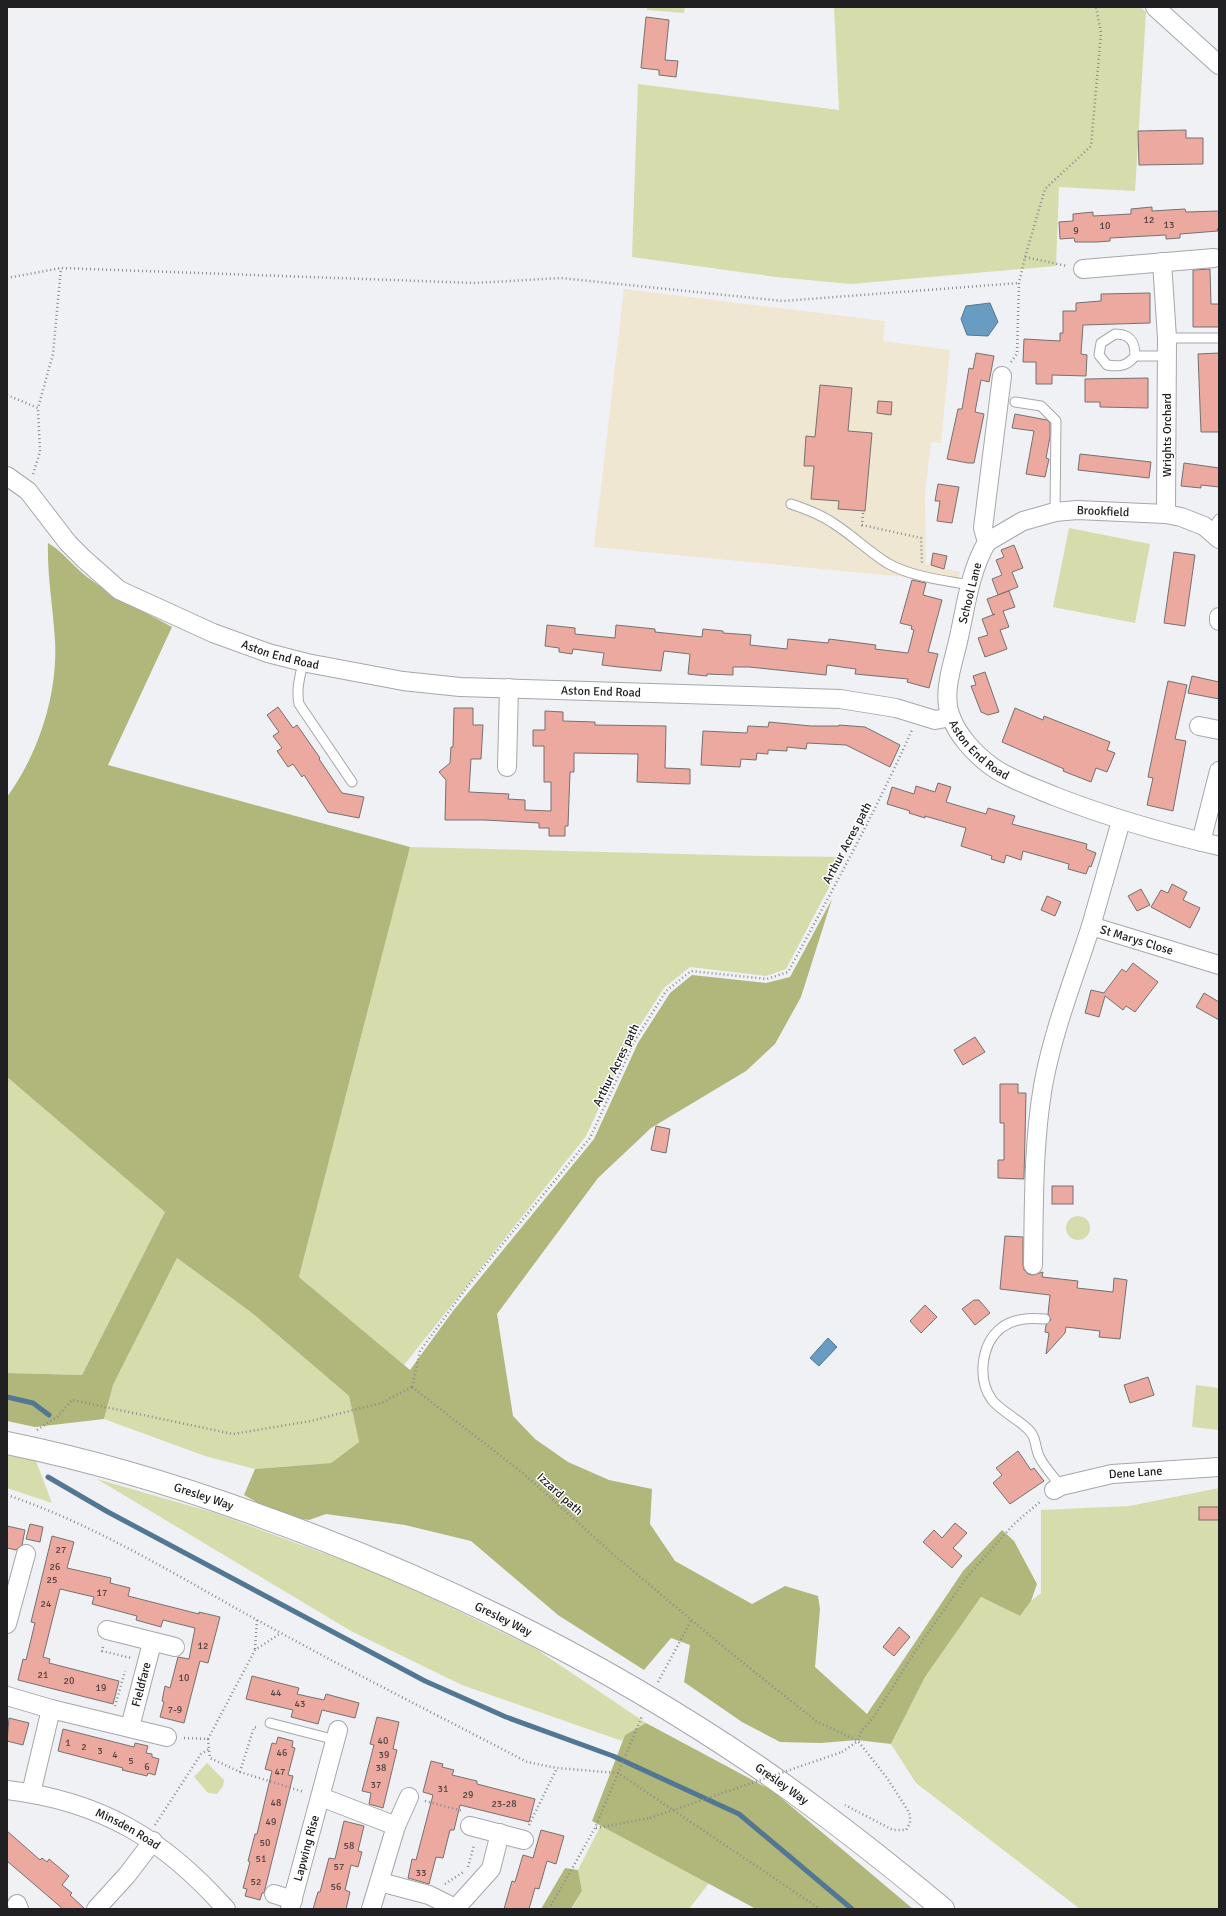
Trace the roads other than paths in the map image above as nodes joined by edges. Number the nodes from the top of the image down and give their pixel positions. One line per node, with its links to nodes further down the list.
1 (1155, 7): 2 (street)
2 (1219, 65)
3 (1214, 258): 4 (street)
4 (1162, 262): 5 (street); 6 (street, Wrights Orchard)
5 (1083, 269)
6 (1167, 338): 7 (lane); 9 (street, Wrights Orchard)
7 (1219, 338)
8 (1135, 356): 9 (lane)
9 (1167, 356): 15 (street, Wrights Orchard)
10 (1002, 376): 17 (street)
11 (1015, 402): 14 (lane)
12 (7, 476): 21 (street, Aston End Road)
13 (791, 504): 18 (lane)
14 (1055, 512): 15 (street, Brookfield); 17 (street, Brookfield)
15 (1166, 514): 16 (street, Brookfield)
16 (1216, 529)
17 (988, 542): 18 (street, School Lane)
18 (970, 585): 23 (street, School Lane)
19 (1219, 618): 20 (street)
20 (1218, 621)
21 (303, 662): 22 (street, Aston End Road); 28 (lane)
22 (509, 688): 23 (street, Aston End Road); 26 (street)
23 (950, 717): 29 (street, Aston End Road)
24 (1199, 726): 25 (street)
25 (1219, 730)
26 (507, 767)
27 (1219, 771): 30 (street)
28 (352, 782)
29 (1120, 820): 30 (street, Aston End Road); 32 (street, St Marys Close)
30 (1202, 842): 31 (street, Aston End Road)
31 (1219, 846)
32 (1091, 926): 33 (street, St Marys Close); 34 (street)
33 (1219, 965)
34 (1033, 1265)
35 (1045, 1319): 38 (lane)
36 (7, 1443): 67 (street, Gresley Way)
37 (1219, 1467): 38 (street, Dene Lane)
38 (1057, 1488)
39 (26, 1554): 40 (street)
40 (13, 1572): 41 (street)
41 (7, 1624)
42 (107, 1630): 43 (street)
43 (152, 1643): 44 (street); 48 (street, Fieldfare)
44 (175, 1648)
45 (7, 1696): 46 (street)
46 (51, 1709): 48 (street); 52 (street)
47 (270, 1724): 49 (lane)
48 (130, 1727): 50 (street)
49 (337, 1735): 53 (street, Lapwing Rise)
50 (167, 1737)
51 (7, 1790): 52 (street, Minsden Road)
52 (31, 1792): 58 (street, Minsden Road)
53 (321, 1797): 55 (street, Lapwing Rise); 62 (street, Lapwing Rise)
54 (409, 1797): 55 (street)
55 (396, 1826): 60 (street)
56 (474, 1827): 57 (street)
57 (500, 1834): 59 (street); 63 (street)
58 (150, 1839): 64 (street); 65 (street, Minsden Road)
59 (524, 1840)
60 (380, 1882): 63 (street); 66 (street)
61 (274, 1894): 62 (street, Lapwing Rise)
62 (291, 1904)
63 (455, 1908)
64 (96, 1909)
65 (226, 1909)
66 (371, 1909)
67 (943, 1909)

